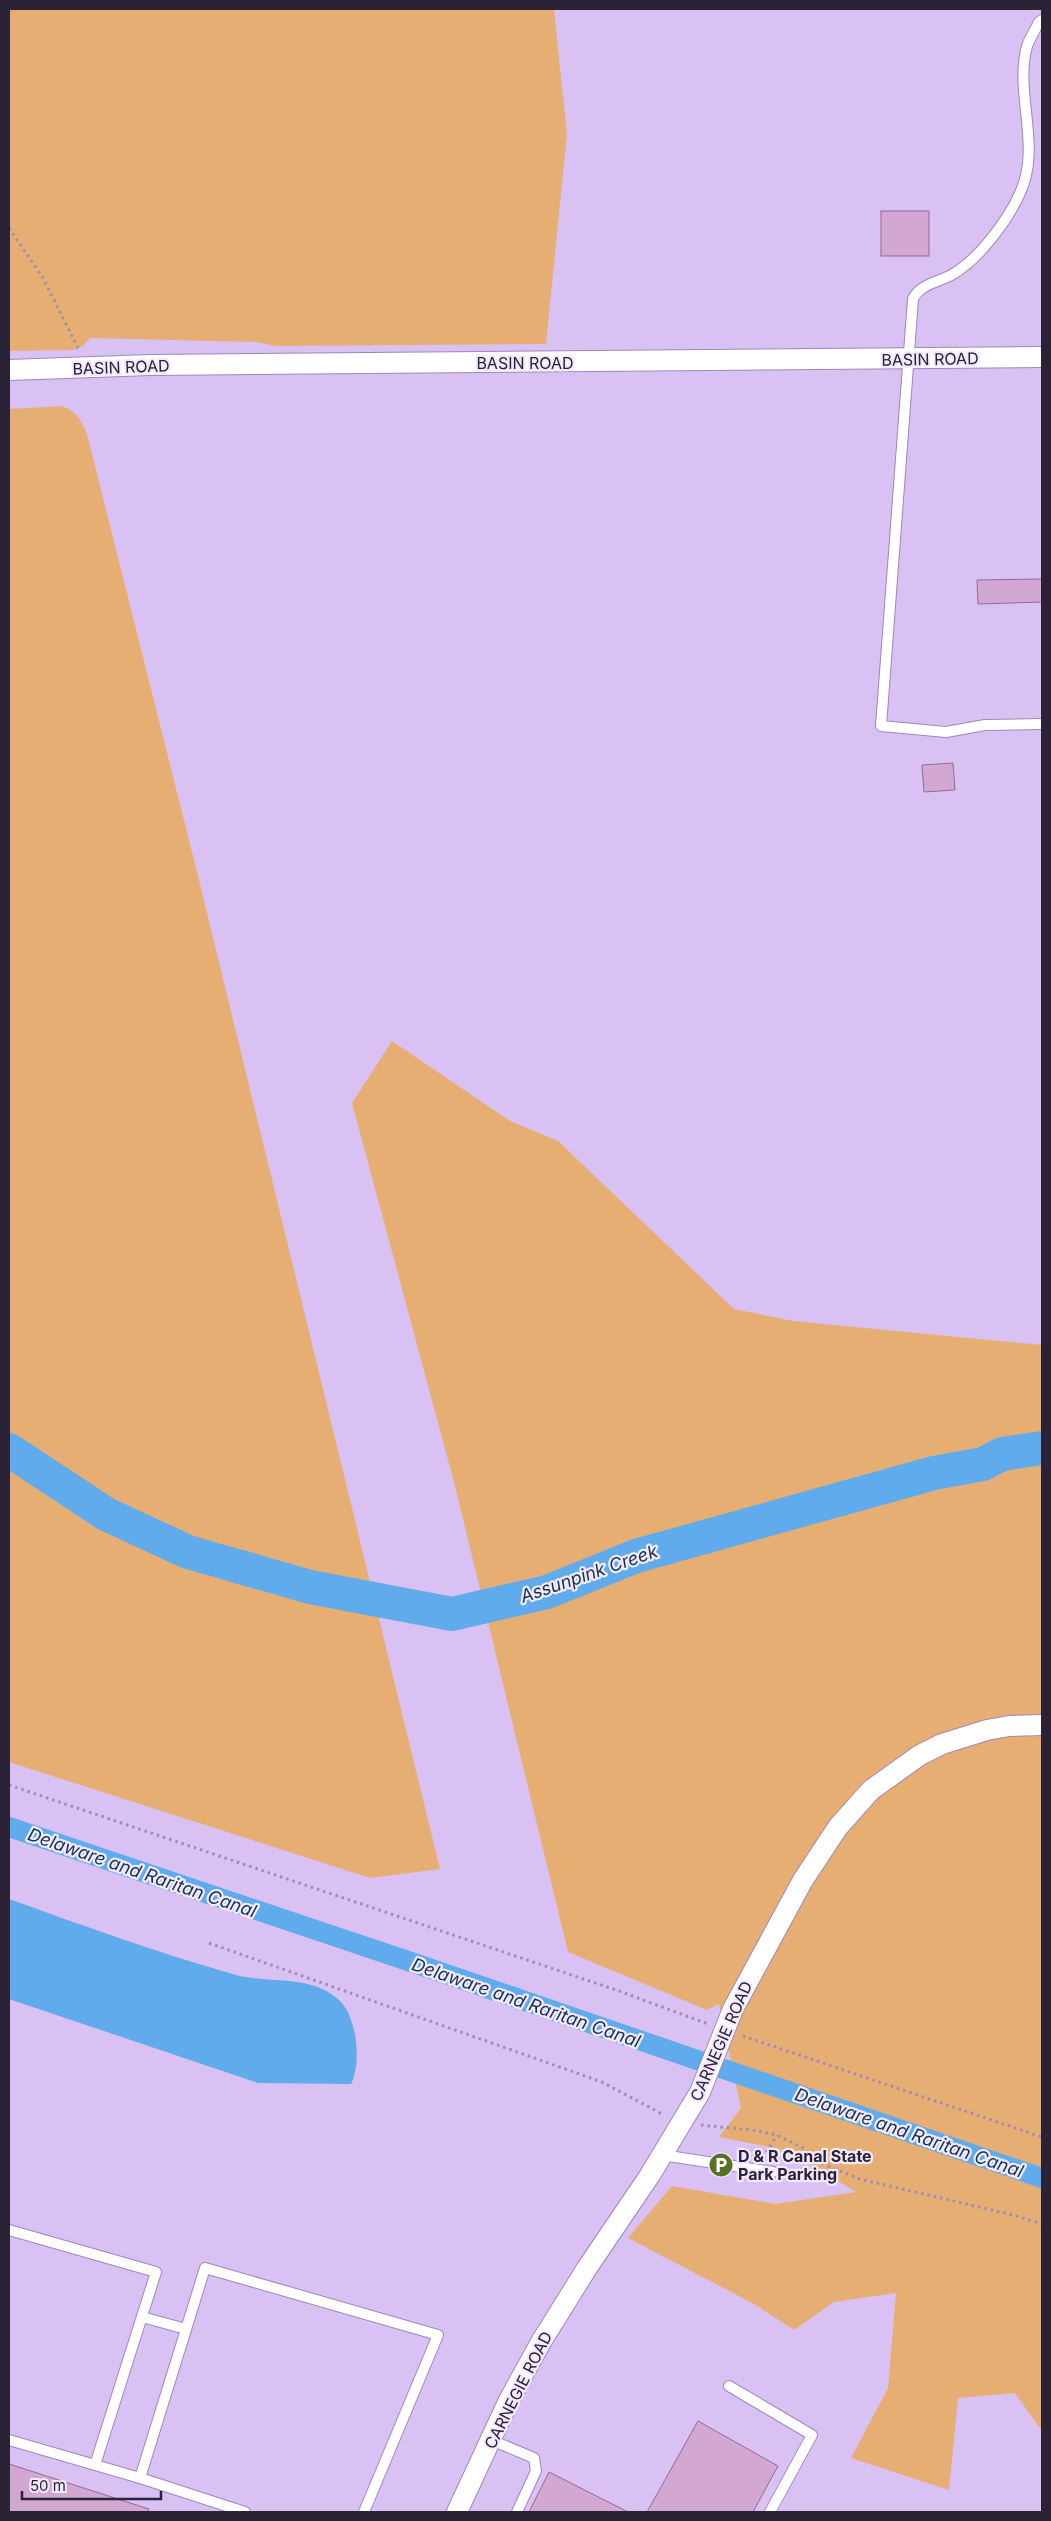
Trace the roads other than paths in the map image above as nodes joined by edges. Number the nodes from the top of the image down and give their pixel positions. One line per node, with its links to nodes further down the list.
1 (1042, 20): 3 (lane)
2 (1042, 357): 3 (street, BASIN ROAD)
3 (909, 360): 4 (street, BASIN ROAD); 5 (lane)
4 (9, 370)
5 (1042, 724)
6 (1042, 1725): 7 (street, CARNEGIE ROAD)
7 (662, 2155): 8 (lane); 14 (street, CARNEGIE ROAD)
8 (773, 2172)
9 (9, 2230): 10 (lane)
10 (142, 2316): 11 (lane); 15 (lane)
11 (186, 2329): 16 (lane); 18 (lane)
12 (729, 2386): 21 (lane)
13 (9, 2440): 15 (lane)
14 (491, 2440): 19 (street, CARNEGIE ROAD); 20 (lane)
15 (95, 2465): 16 (lane)
16 (140, 2478): 17 (lane)
17 (245, 2512)
18 (364, 2512)
19 (457, 2512)
20 (517, 2512)
21 (770, 2512)

